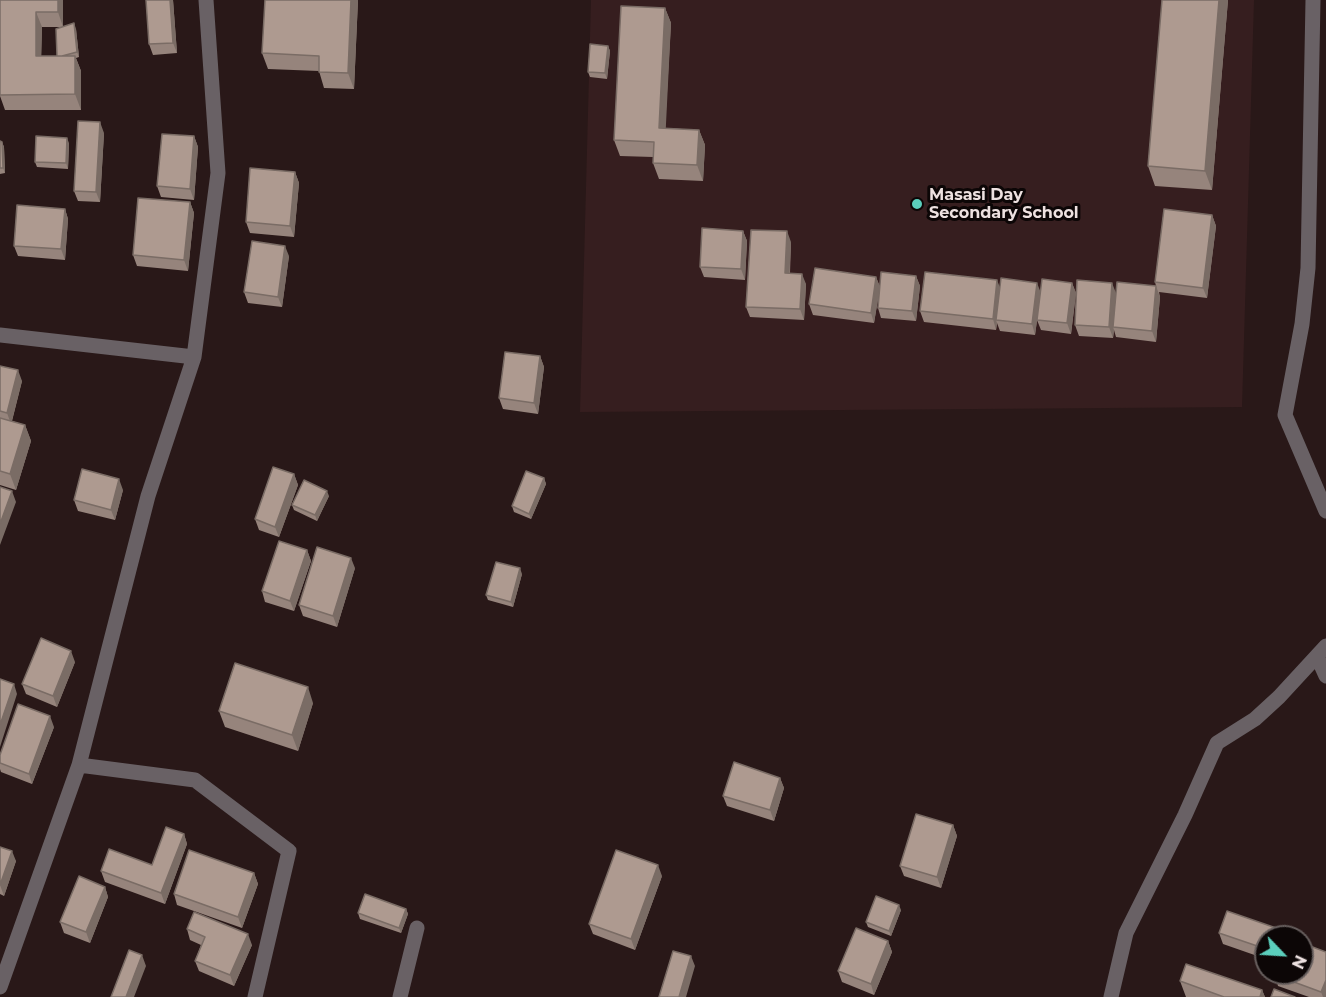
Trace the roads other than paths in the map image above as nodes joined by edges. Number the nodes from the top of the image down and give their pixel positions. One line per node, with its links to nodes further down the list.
1 (206, 0): 4 (street)
2 (1313, 0): 5 (street)
3 (0, 334): 4 (street)
4 (194, 357): 8 (street)
5 (1326, 511)
6 (1321, 651): 7 (street); 13 (street)
7 (1326, 676)
8 (79, 765): 10 (street); 11 (street)
9 (417, 928): 12 (street)
10 (0, 987)
11 (255, 997)
12 (400, 997)
13 (1111, 997)

